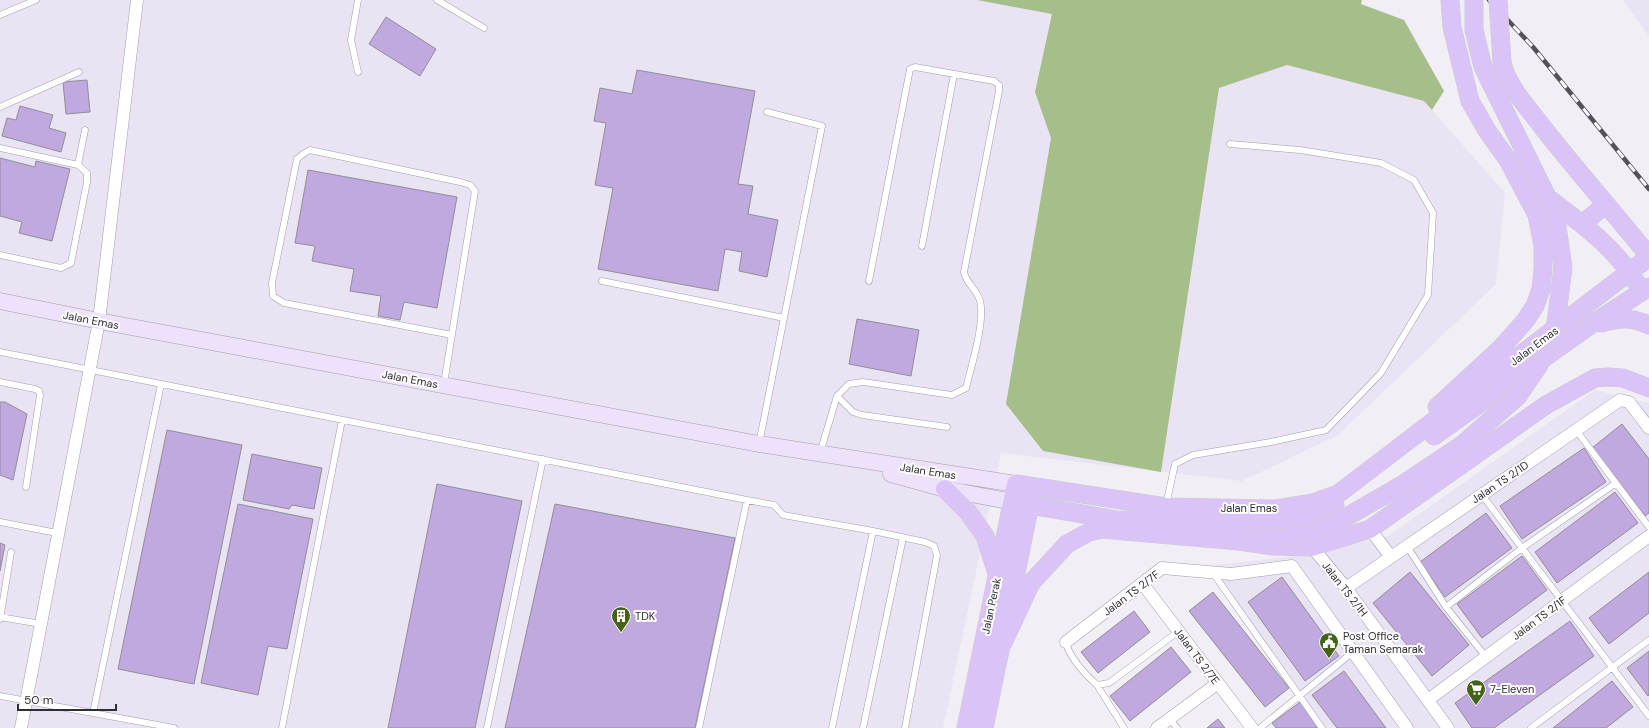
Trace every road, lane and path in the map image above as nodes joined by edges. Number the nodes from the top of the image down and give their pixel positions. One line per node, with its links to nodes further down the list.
1 (36, 0): 8 (lane)
2 (137, 0): 31 (street)
3 (358, 0): 12 (lane)
4 (437, 0): 10 (lane)
5 (1450, 0): 9 (main road)
6 (1474, 0): 66 (main road, bridge)
7 (1498, 0): 20 (main road, bridge)
8 (0, 15)
9 (1452, 27): 21 (main road); 56 (main road)
10 (484, 28)
11 (79, 72): 14 (lane)
12 (358, 72)
13 (954, 74): 22 (lane); 27 (lane); 41 (lane)
14 (0, 107)
15 (767, 112): 30 (lane)
16 (84, 130): 19 (lane)
17 (1230, 144): 58 (lane)
18 (0, 148): 19 (lane)
19 (78, 165): 23 (lane)
20 (1604, 202): 21 (main road); 24 (main road)
21 (1582, 224): 25 (main road)
22 (922, 246)
23 (0, 255)
24 (1649, 256): 25 (main road, Jalan Emas)
25 (1630, 273): 28 (main road); 56 (main road, Jalan Emas)
26 (602, 281): 30 (lane)
27 (869, 281)
28 (1647, 294): 33 (main road, Jalan Emas)
29 (0, 302): 31 (main road, Jalan Emas)
30 (784, 318): 46 (lane)
31 (99, 321): 36 (street); 39 (main road, Jalan Emas)
32 (1649, 325): 33 (main road)
33 (1589, 326): 57 (main road, Jalan Emas)
34 (452, 335): 34 (lane); 39 (lane)
35 (0, 352): 36 (lane)
36 (90, 370): 38 (lane); 63 (street)
37 (0, 382): 51 (lane)
38 (161, 384): 42 (lane); 93 (lane)
39 (444, 386): 46 (main road, Jalan Emas)
40 (1649, 388): 61 (main road)
41 (837, 396): 43 (lane); 47 (lane)
42 (342, 420): 48 (lane); 98 (lane)
43 (947, 426)
44 (1649, 428): 45 (street, Jalan TS 2/1D)
45 (1576, 430): 49 (lane); 53 (street, Jalan TS 2/1D)
46 (758, 444): 47 (main road, Jalan Emas)
47 (820, 454): 50 (main road, Jalan Emas); 52 (main road, Jalan Emas)
48 (543, 459): 54 (lane); 99 (lane)
49 (1616, 483): 60 (lane); 69 (lane)
50 (1025, 485): 55 (main road, Jalan Perak); 57 (main road, Jalan Perak); 58 (main road, Jalan Emas)
51 (26, 487)
52 (945, 489): 55 (main road, Jalan Emas); 73 (main road)
53 (1482, 495): 67 (street, Jalan TS 2/1D); 69 (lane)
54 (748, 500): 62 (lane); 100 (lane)
55 (1013, 502): 57 (main road, Jalan Emas); 73 (main road, Jalan Perak)
56 (1313, 503): 58 (main road, Jalan Emas)
57 (1030, 506): 83 (main road, Jalan Perak)
58 (1166, 507)
59 (0, 522): 63 (lane)
60 (1649, 527)
61 (1370, 529): 68 (main road); 71 (street)
62 (873, 531): 65 (lane); 101 (lane)
63 (57, 533): 79 (street)
64 (1649, 536): 76 (street, Jalan TS 2/1F)
65 (903, 538): 102 (lane); 103 (lane)
66 (1239, 541): 68 (main road); 83 (main road)
67 (1407, 546): 71 (street, Jalan TS 2/1D); 77 (lane)
68 (1312, 547): 75 (street, Jalan TS 2/1H)
69 (1522, 548): 76 (lane); 77 (lane)
70 (11, 552): 78 (lane)
71 (1391, 557): 75 (street, Jalan TS 2/1D)
72 (1213, 573): 74 (street, Jalan TS 2/7F); 84 (street, Jalan TS 2/7F); 90 (lane)
73 (998, 575): 104 (main road, Jalan Perak)
74 (1142, 583): 80 (street, Jalan TS 2/7E); 82 (street, Jalan TS 2/7F)
75 (1346, 588): 91 (street, Jalan TS 2/1H)
76 (1562, 600): 85 (street, Jalan TS 2/1F); 86 (lane)
77 (1446, 607): 85 (lane)
78 (0, 618): 79 (lane)
79 (41, 624): 92 (street)
80 (1179, 631): 87 (street, Jalan TS 2/7E); 88 (lane)
81 (1649, 640): 86 (lane)
82 (1066, 642): 88 (lane)
83 (1003, 643): 105 (main road, Jalan Perak)
84 (1353, 652): 90 (lane); 111 (street, Jalan TS 2/7F)
85 (1486, 657): 91 (street, Jalan TS 2/1F)
86 (1613, 667): 94 (lane); 113 (lane)
87 (1218, 683): 95 (street); 108 (street, Jalan TS 2/7E)
88 (1096, 685): 106 (lane)
89 (0, 696): 92 (lane)
90 (1299, 696): 109 (lane); 110 (lane)
91 (1428, 700): 112 (street, Jalan TS 2/1H)
92 (27, 701): 93 (lane); 96 (street)
93 (93, 713): 97 (lane)
94 (1649, 716)
95 (1173, 723): 107 (street)
96 (21, 728)
97 (174, 728)
98 (282, 728)
99 (488, 728)
100 (699, 728)
101 (832, 728)
102 (863, 728)
103 (905, 728)
104 (966, 728)
105 (984, 728)
106 (1124, 728)
107 (1157, 728)
108 (1252, 728)
109 (1260, 728)
110 (1322, 728)
111 (1407, 728)
112 (1448, 728)
113 (1532, 728)

